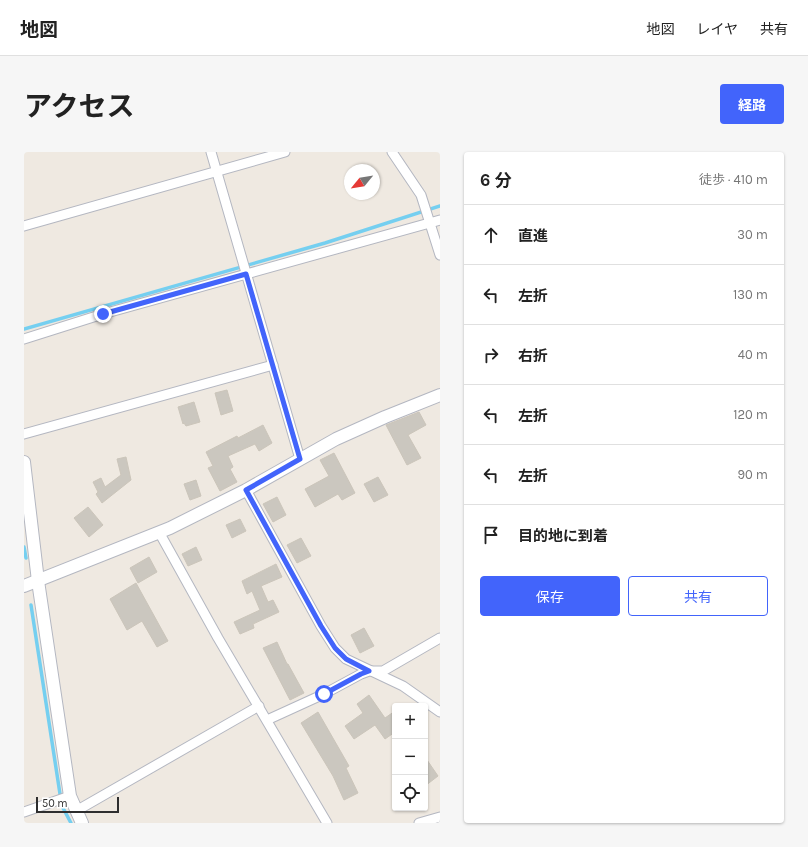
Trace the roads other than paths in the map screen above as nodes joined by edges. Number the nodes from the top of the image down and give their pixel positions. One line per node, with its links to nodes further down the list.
1 (211, 152): 4 (street)
2 (285, 152): 4 (street)
3 (392, 152): 5 (street)
4 (216, 170): 7 (street); 9 (street)
5 (429, 219): 6 (street); 8 (street); 9 (street)
6 (440, 220)
7 (24, 226)
8 (440, 255)
9 (246, 274): 10 (street); 11 (street)
10 (24, 339)
11 (273, 365): 13 (street); 14 (street)
12 (440, 395): 14 (street)
13 (24, 434)
14 (300, 459): 16 (street)
15 (24, 462): 18 (street)
16 (246, 490): 17 (street); 21 (street)
17 (159, 532): 18 (street); 22 (street)
18 (38, 581): 19 (street); 25 (street)
19 (24, 586)
20 (440, 638): 21 (street)
21 (369, 671): 23 (street); 24 (street)
22 (259, 706): 24 (street); 26 (street)
23 (440, 712)
24 (267, 720): 30 (street)
25 (70, 796): 26 (street); 27 (street)
26 (76, 811): 29 (street)
27 (24, 812)
28 (440, 818): 31 (street)
29 (82, 823)
30 (327, 823)
31 (419, 823)

